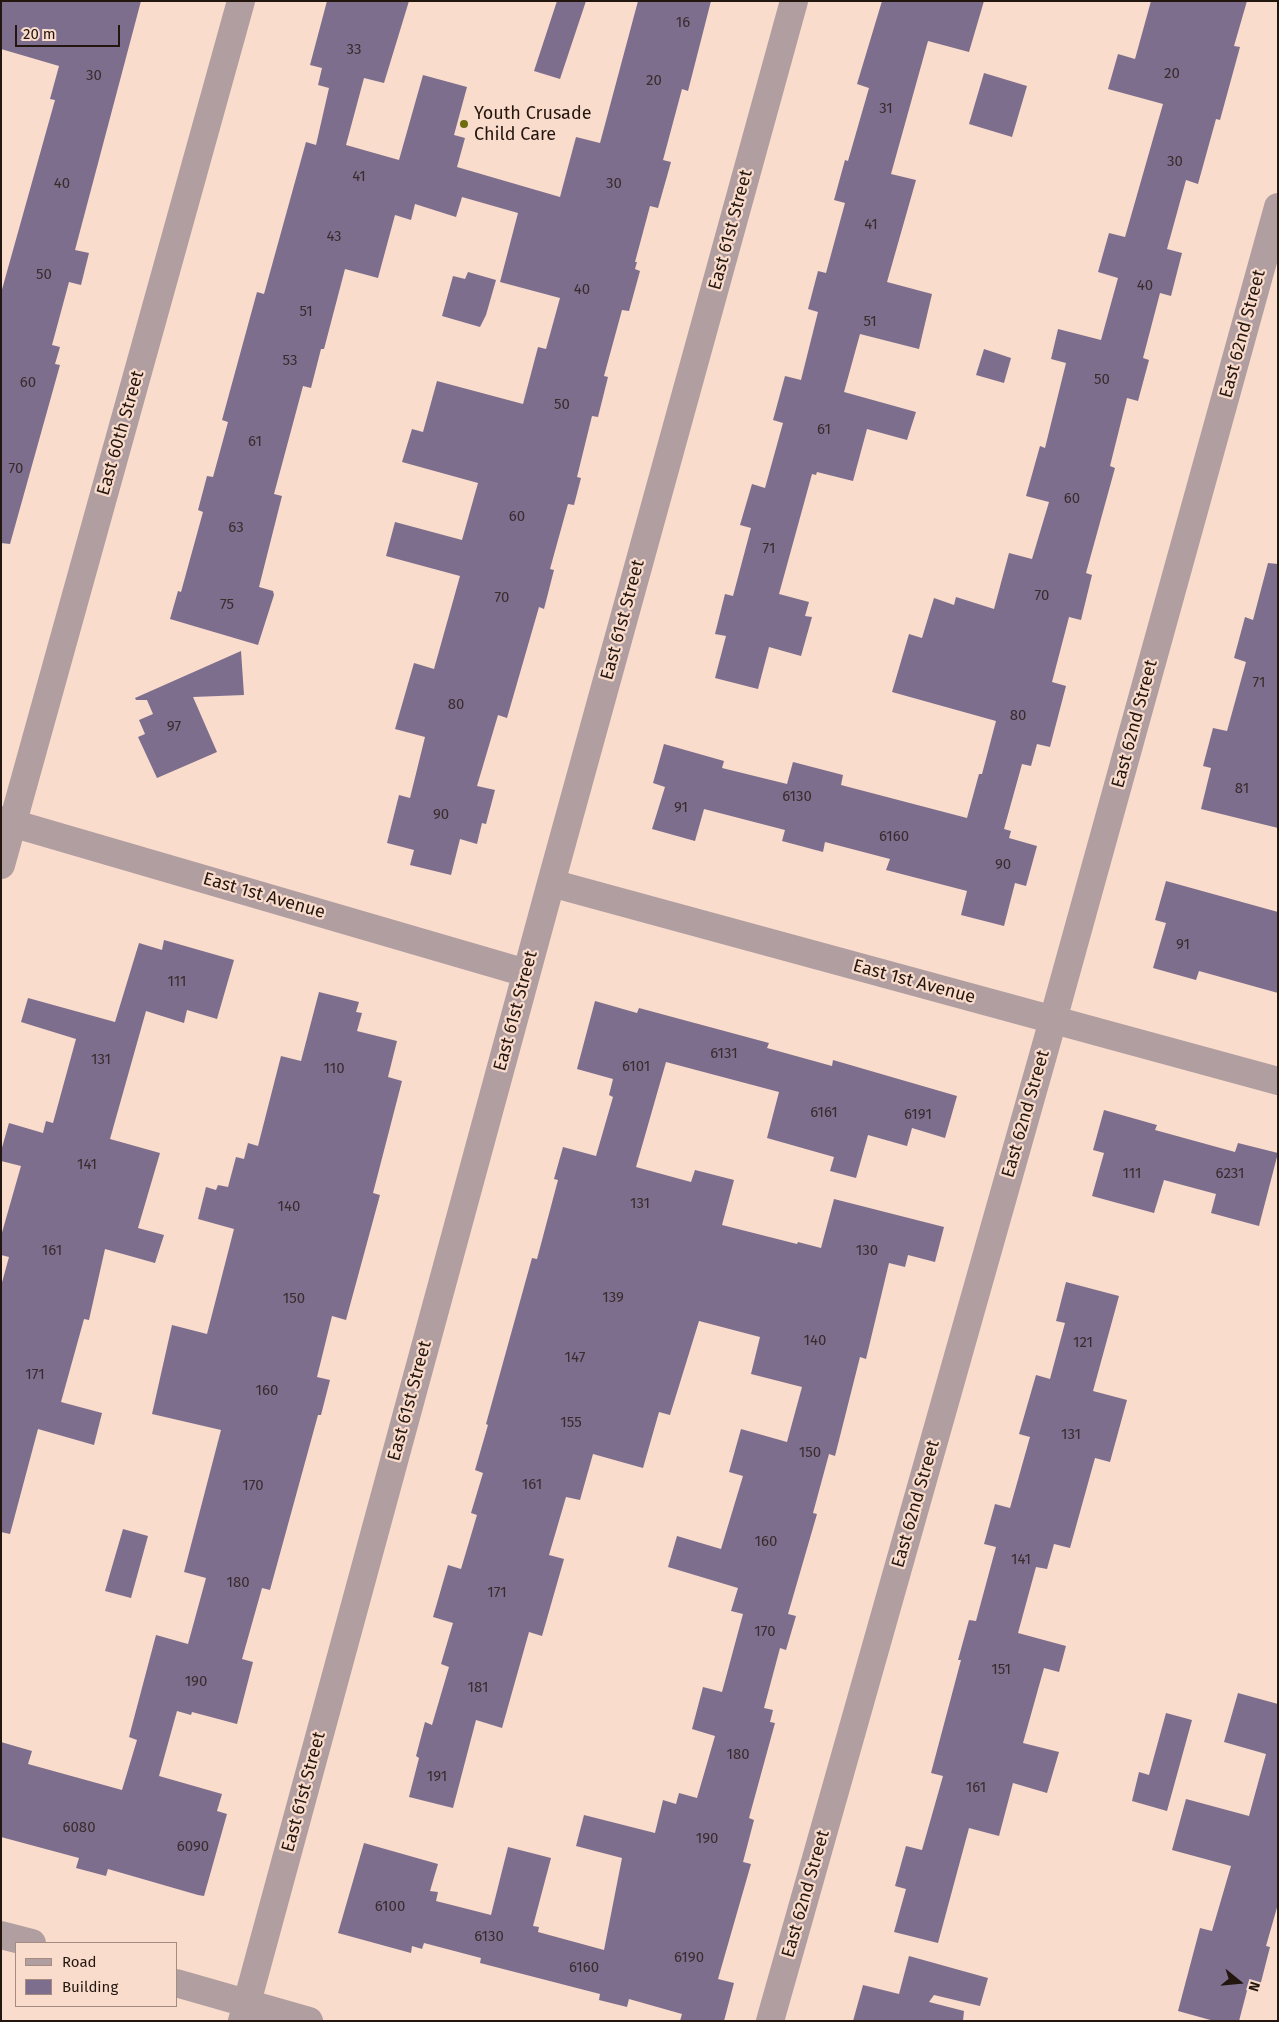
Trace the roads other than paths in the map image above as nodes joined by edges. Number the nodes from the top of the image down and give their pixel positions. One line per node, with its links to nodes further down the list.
1 (241, 1): 4 (street, East 60th Street)
2 (794, 1): 6 (street, East 61st Street)
3 (1278, 207): 8 (street, East 62nd Street)
4 (7, 821): 5 (street, East 60th Street); 7 (street, East 1st Avenue)
5 (1, 865)
6 (551, 883): 7 (street, East 61st Street); 8 (street, East 1st Avenue)
7 (526, 973): 13 (street, East 61st Street)
8 (1053, 1020): 9 (street, East 1st Avenue); 15 (street, East 62nd Street)
9 (1278, 1082)
10 (1, 1935): 11 (street)
11 (28, 1942)
12 (178, 1984): 13 (street)
13 (244, 2011): 14 (street)
14 (309, 2021)
15 (770, 2021)

